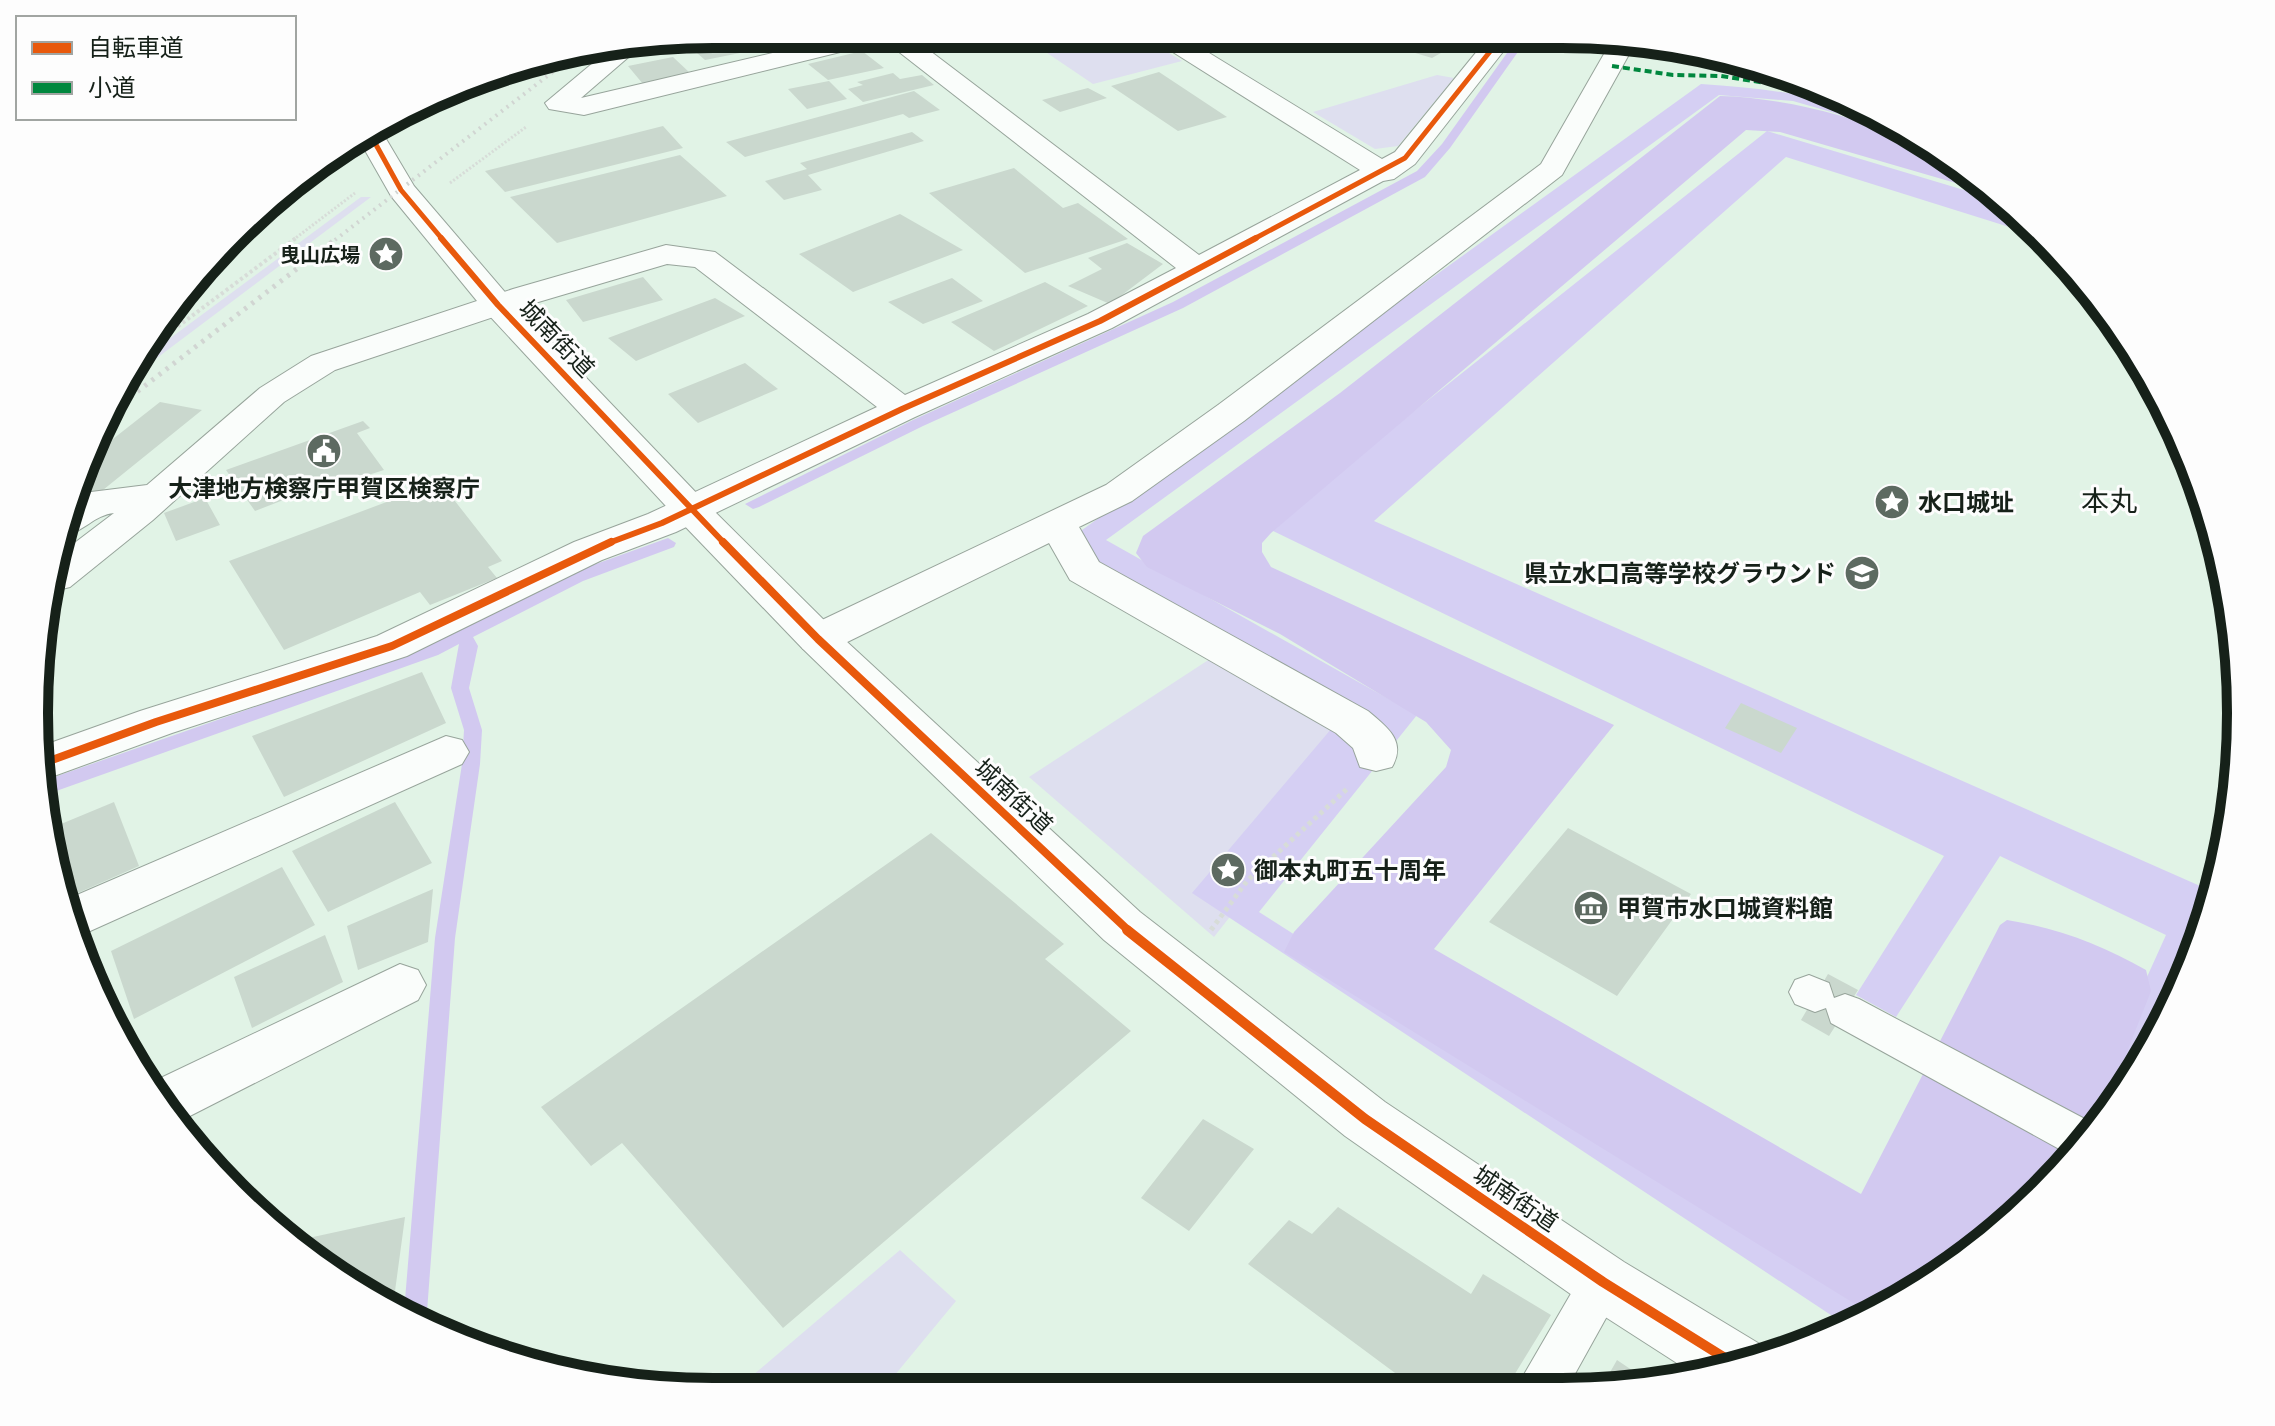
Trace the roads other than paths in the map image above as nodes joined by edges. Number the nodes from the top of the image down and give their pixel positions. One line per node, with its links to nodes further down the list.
1 (827, 48): 6 (street)
2 (910, 48): 9 (street)
3 (1184, 48): 8 (street)
4 (1492, 48): 8 (street)
5 (1618, 50): 15 (street)
6 (617, 55)
7 (374, 141): 10 (street, 城南街道)
8 (1384, 173): 9 (street)
9 (1198, 270): 11 (street)
10 (498, 305): 11 (street); 12 (street); 13 (street, 城南街道)
11 (902, 409): 13 (street)
12 (157, 495): 14 (street); 16 (street)
13 (691, 510): 17 (street, 城南街道); 20 (street)
14 (79, 513)
15 (1058, 524): 17 (street); 19 (street)
16 (64, 572)
17 (818, 639): 26 (street, 城南街道)
18 (446, 752): 21 (street)
19 (1376, 755)
20 (50, 761)
21 (80, 915)
22 (400, 985): 24 (street)
23 (1836, 1007): 25 (lane)
24 (172, 1099)
25 (2075, 1136)
26 (1603, 1282): 27 (street, 城南街道); 28 (lane)
27 (1724, 1357)
28 (1546, 1378)

